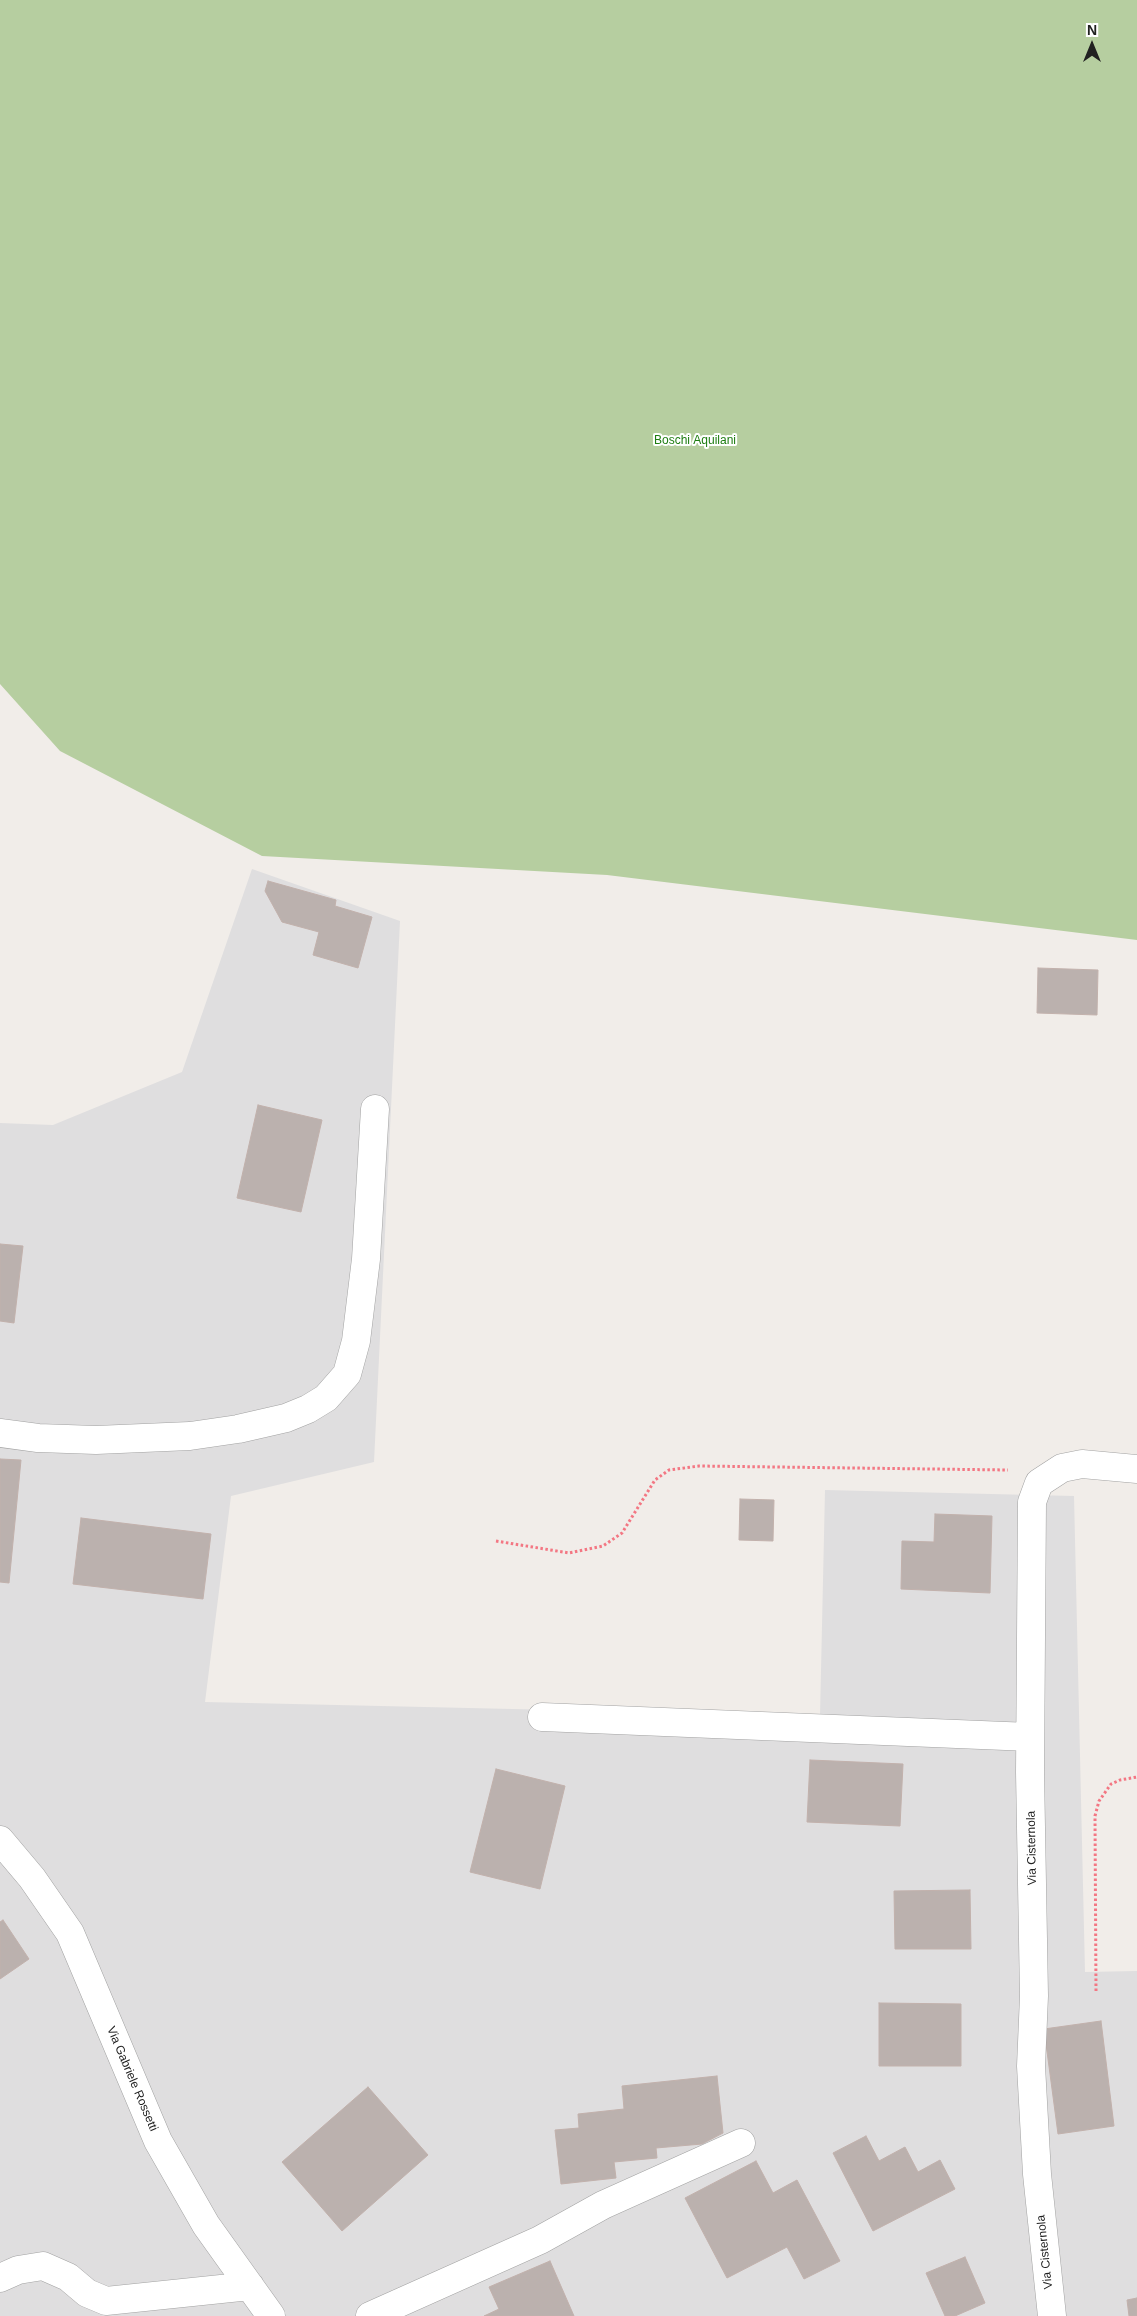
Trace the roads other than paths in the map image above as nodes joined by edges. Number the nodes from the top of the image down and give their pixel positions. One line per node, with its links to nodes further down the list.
1 (376, 1109): 2 (street)
2 (0, 1433)
3 (1137, 1469): 5 (street, Via Cisternola)
4 (542, 1717): 5 (street)
5 (1030, 1737): 12 (street, Via Cisternola)
6 (0, 1840): 9 (street, Via Gabriele Rossetti)
7 (740, 2143): 11 (street)
8 (0, 2278): 9 (street)
9 (250, 2286): 10 (street, Via Gabriele Rossetti)
10 (271, 2316)
11 (370, 2316)
12 (1052, 2316)

